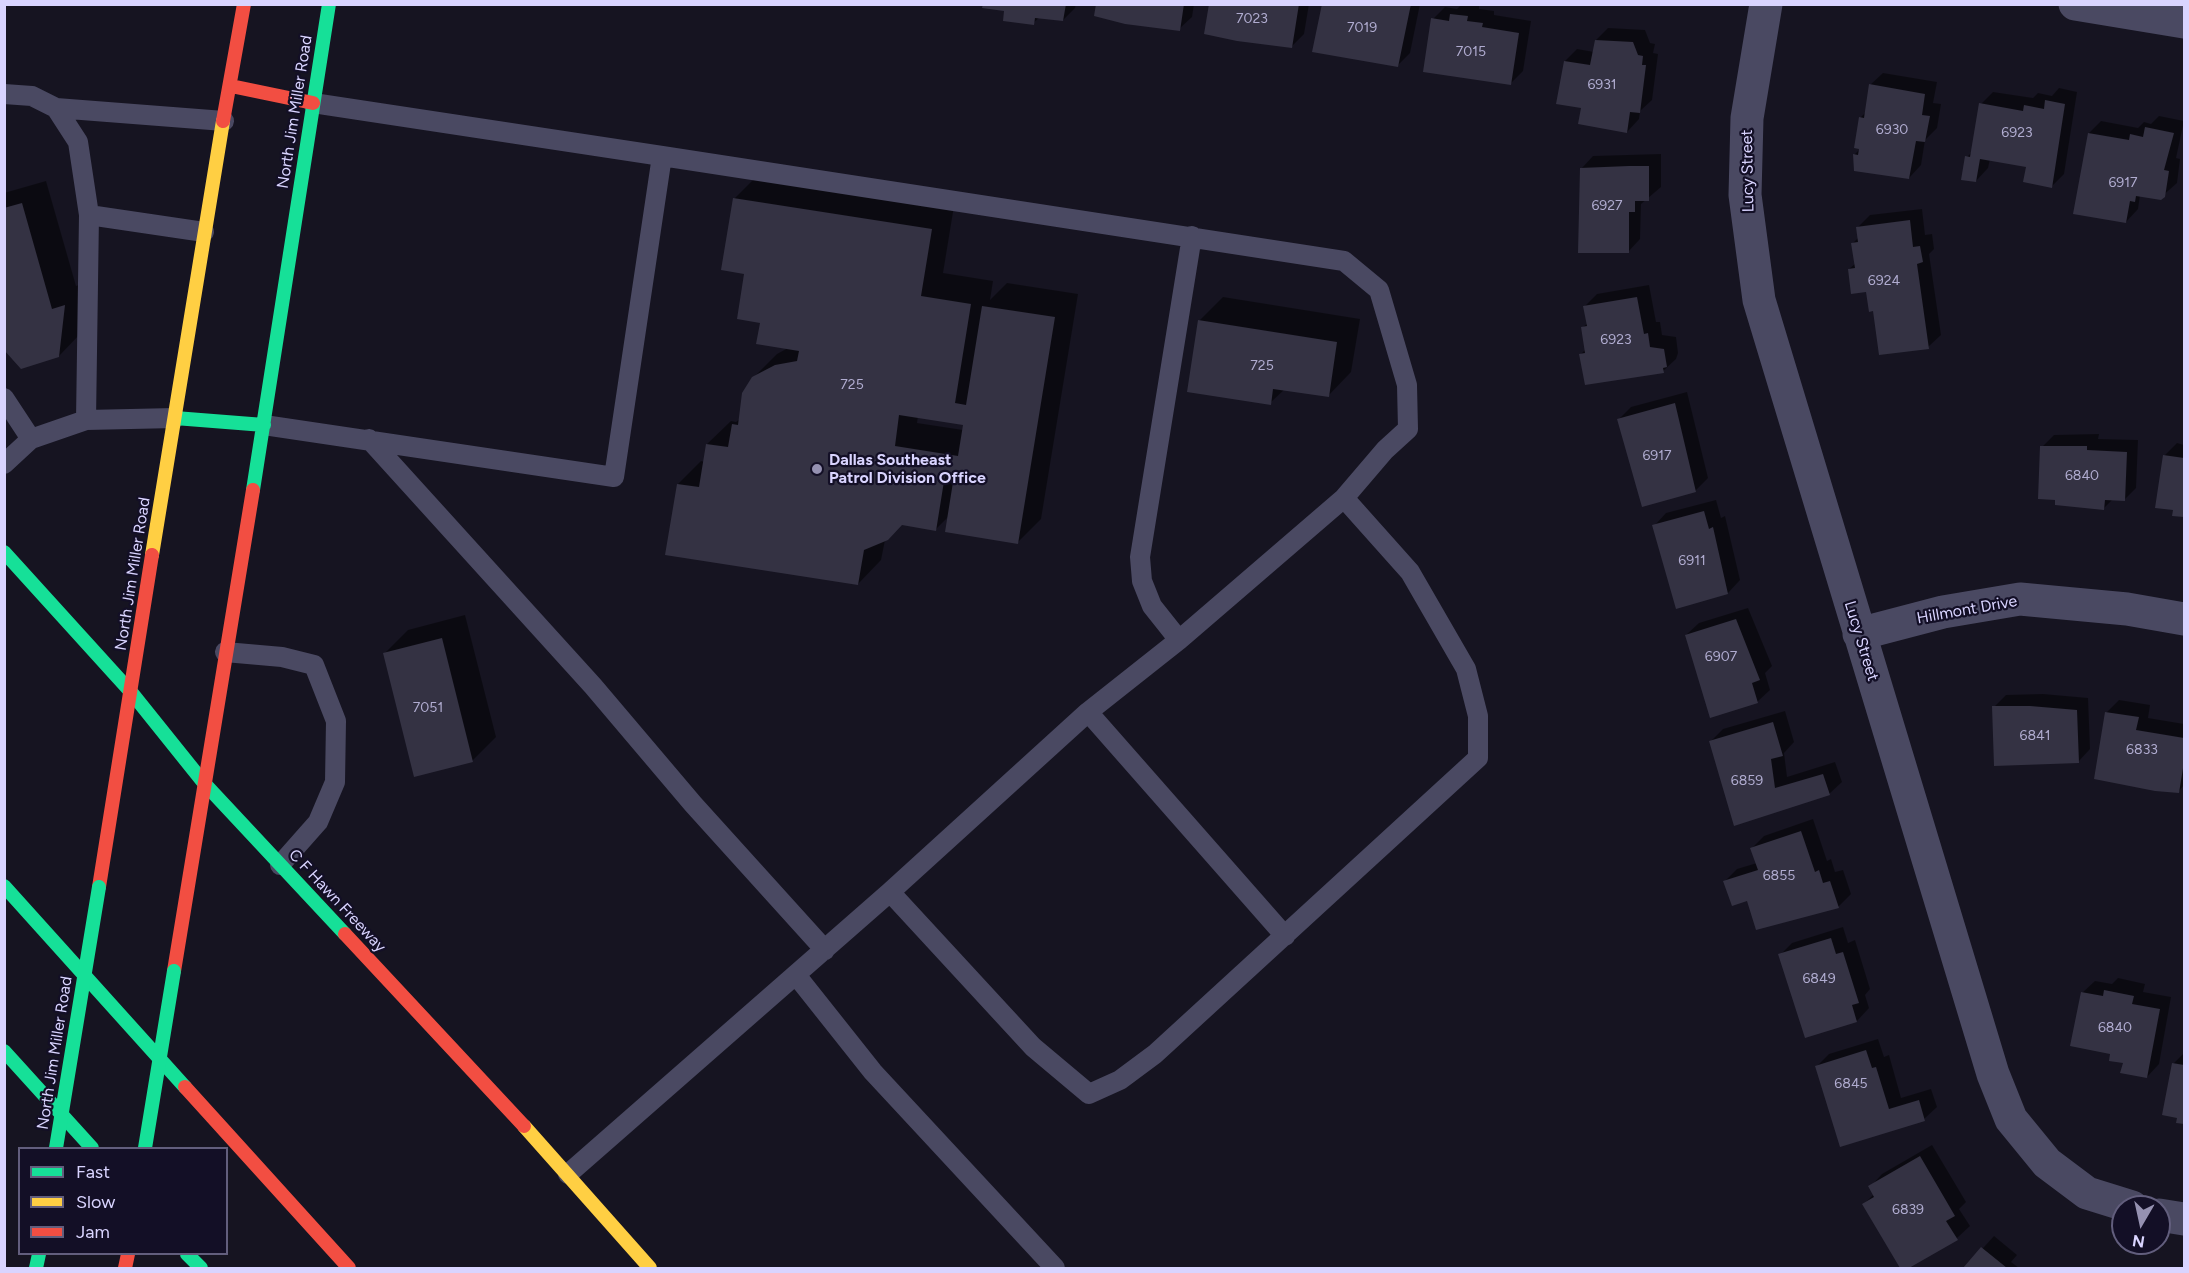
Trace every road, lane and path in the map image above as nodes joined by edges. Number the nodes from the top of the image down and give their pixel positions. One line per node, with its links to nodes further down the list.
1 (244, 4): 6 (main road, North Jim Miller Road)
2 (329, 4): 8 (main road, North Jim Miller Road)
3 (1766, 4): 25 (street, Lucy Street)
4 (2074, 4): 5 (street)
5 (2184, 22)
6 (231, 86): 8 (main road); 10 (main road, North Jim Miller Road)
7 (4, 94): 9 (lane)
8 (313, 103): 11 (lane); 18 (main road, North Jim Miller Road)
9 (56, 108): 10 (lane); 12 (lane)
10 (224, 121): 13 (main road, North Jim Miller Road)
11 (662, 156): 14 (lane); 20 (lane)
12 (89, 215): 13 (lane); 17 (lane)
13 (204, 232): 16 (main road, North Jim Miller Road)
14 (1192, 236): 22 (lane); 26 (lane)
15 (4, 398): 19 (lane)
16 (175, 418): 17 (lane); 18 (main road); 28 (main road, North Jim Miller Road)
17 (86, 420): 19 (lane)
18 (264, 425): 20 (lane); 27 (main road, North Jim Miller Road)
19 (31, 439): 21 (lane)
20 (369, 439): 35 (lane)
21 (4, 464)
22 (1344, 498): 26 (lane); 34 (lane)
23 (4, 552): 28 (main road, C F Hawn Freeway)
24 (2184, 619): 25 (street, Hillmont Drive)
25 (1859, 634): 42 (street, Lucy Street)
26 (1179, 640): 29 (lane)
27 (225, 652): 30 (main road, North Jim Miller Road); 31 (lane)
28 (131, 692): 30 (main road, C F Hawn Freeway); 38 (main road, North Jim Miller Road, bridge)
29 (1088, 712): 33 (lane); 34 (lane)
30 (204, 783): 31 (main road, C F Hawn Freeway); 40 (main road, North Jim Miller Road, bridge)
31 (280, 865): 41 (main road, C F Hawn Freeway)
32 (4, 886): 45 (main road)
33 (890, 892): 34 (lane); 35 (lane)
34 (1285, 936)
35 (825, 951): 36 (lane)
36 (796, 975): 41 (lane); 47 (lane)
37 (4, 1051): 39 (main road)
38 (56, 1147)
39 (91, 1147)
40 (145, 1147)
41 (568, 1174): 46 (main road, C F Hawn Freeway)
42 (2111, 1200)
43 (188, 1255): 44 (main road)
44 (201, 1269)
45 (349, 1269)
46 (650, 1269)
47 (1055, 1269)

